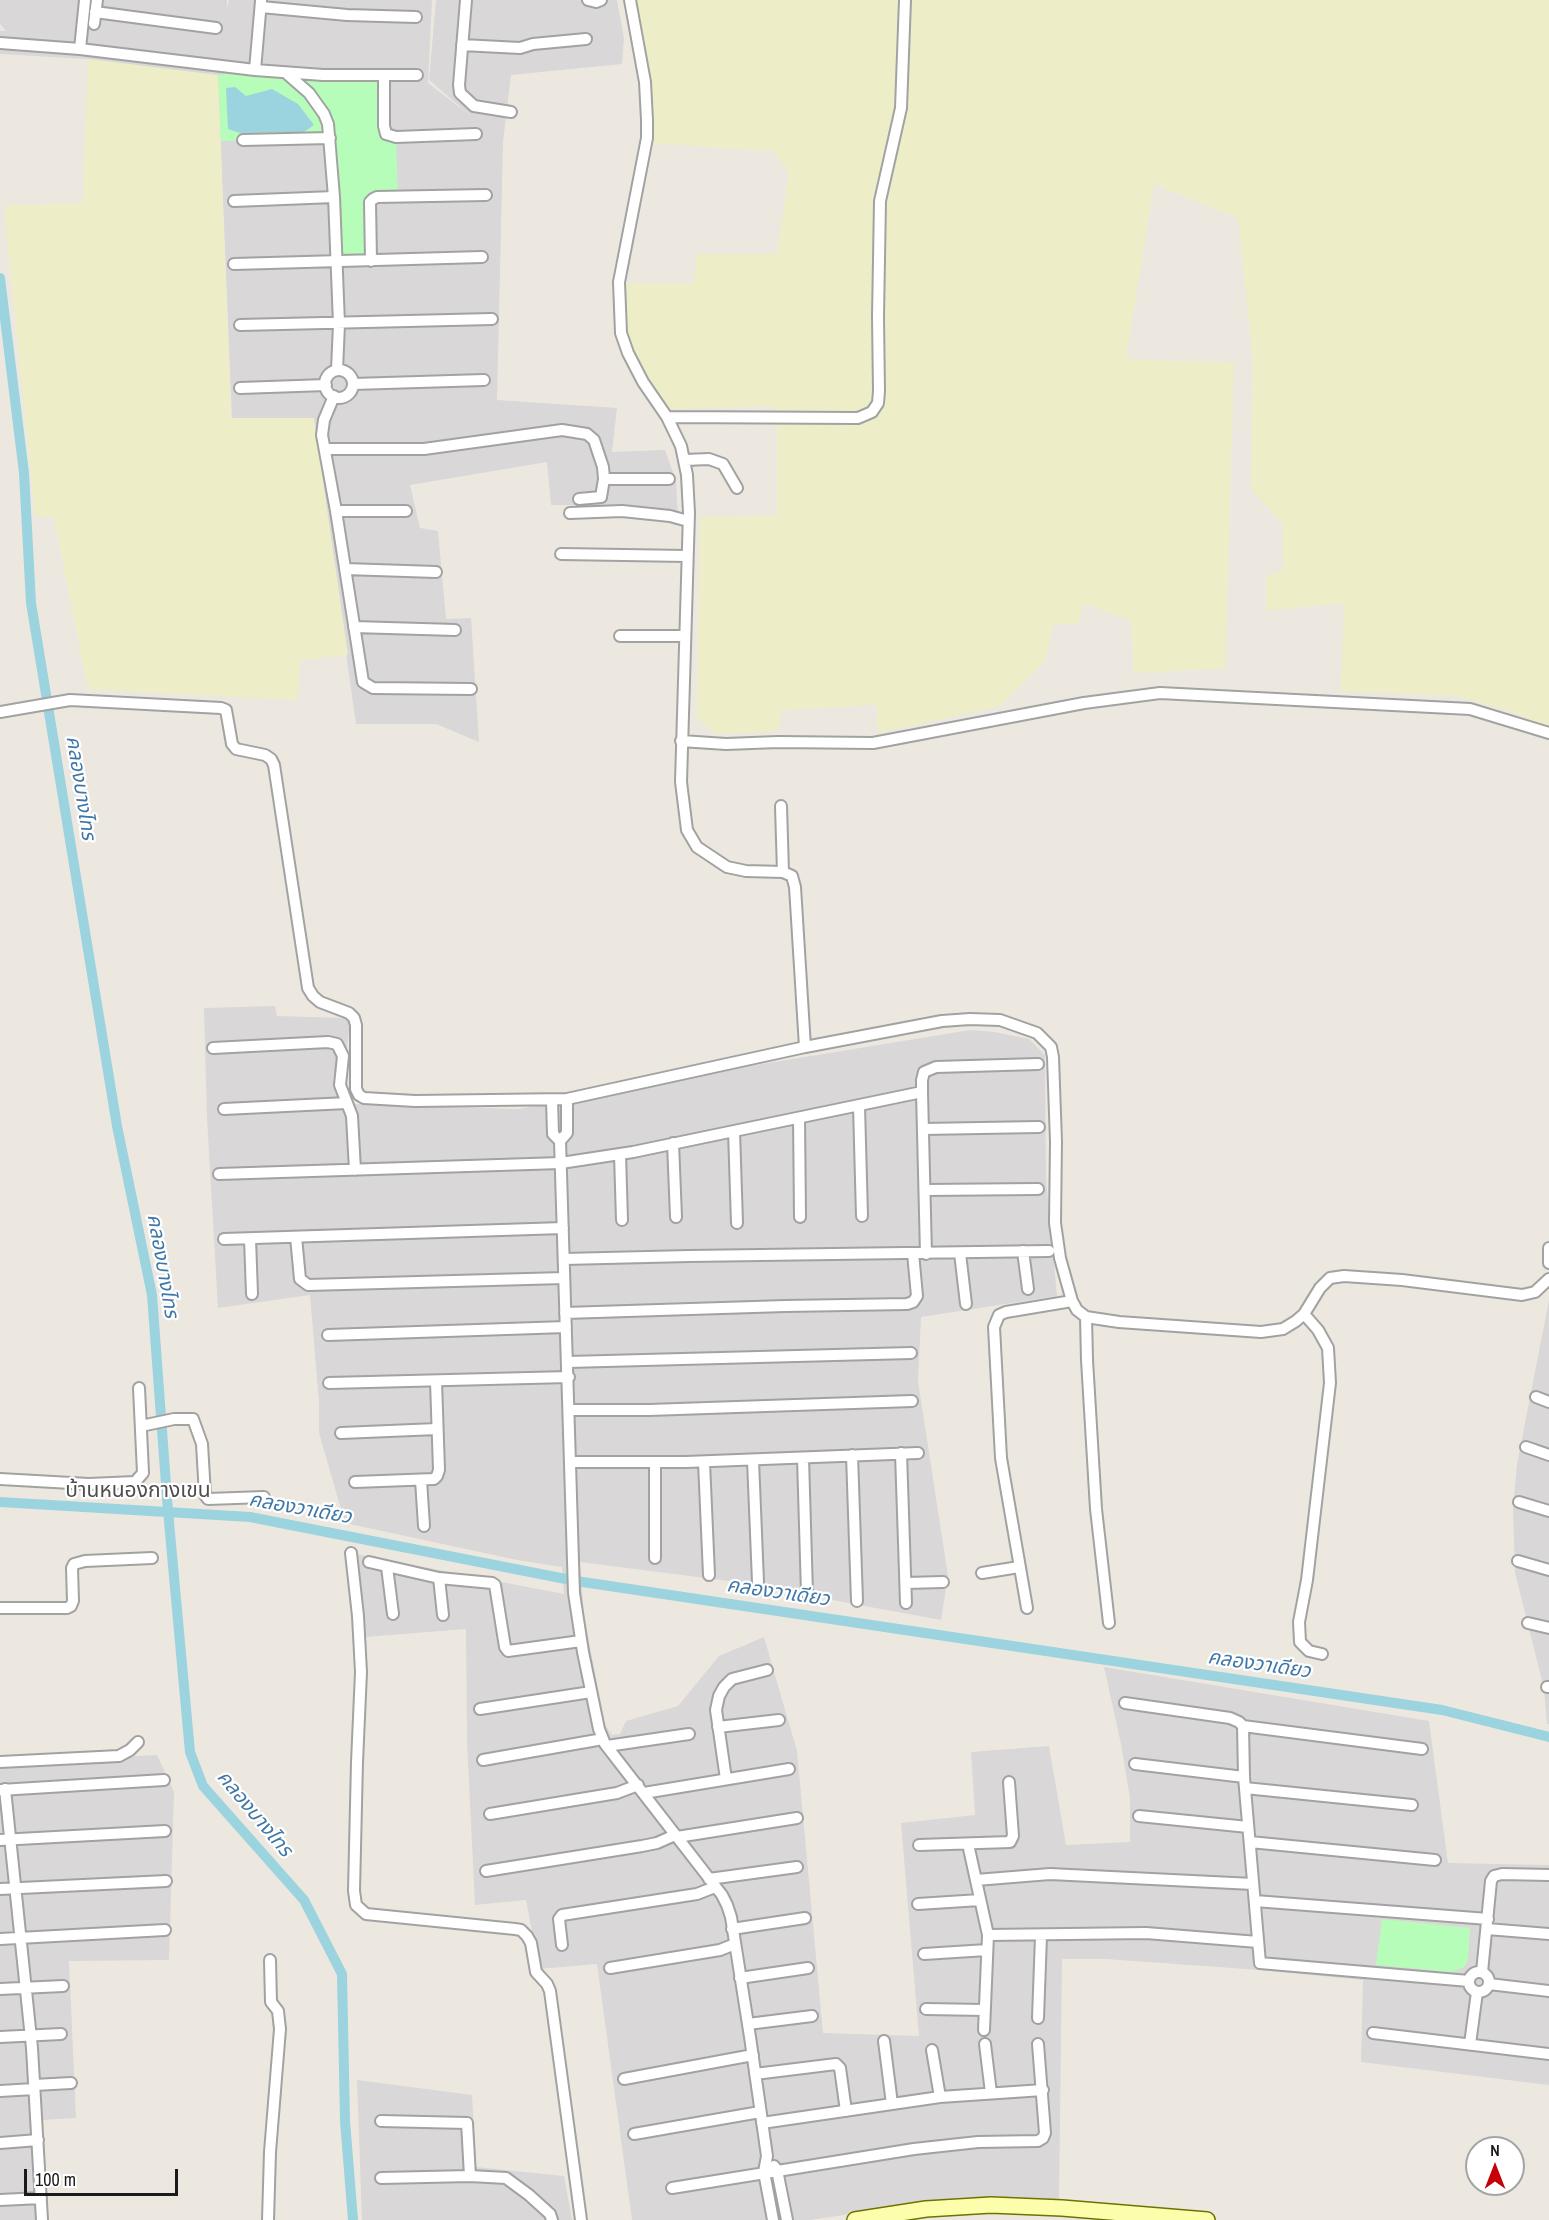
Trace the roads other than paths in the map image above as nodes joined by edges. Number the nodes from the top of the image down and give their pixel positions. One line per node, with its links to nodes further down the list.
1 (85, 0): 16 (street)
2 (97, 0): 9 (street)
3 (466, 0): 15 (street)
4 (588, 0): 5 (street)
5 (601, 0)
6 (630, 0): 41 (street)
7 (905, 0): 41 (street)
8 (261, 3): 10 (street); 17 (street)
9 (96, 12): 11 (street); 12 (street)
10 (416, 17)
11 (94, 24)
12 (216, 28)
13 (586, 39): 15 (street)
14 (5, 43): 16 (street)
15 (462, 45): 21 (street)
16 (80, 49): 17 (street)
17 (255, 70): 18 (street)
18 (286, 72): 20 (street); 23 (street)
19 (417, 75): 20 (street)
20 (384, 76): 22 (street)
21 (511, 112)
22 (476, 134)
23 (330, 138): 24 (street); 26 (street)
24 (243, 140)
25 (486, 195): 30 (street)
26 (334, 197): 27 (street); 29 (street)
27 (234, 201)
28 (483, 257): 30 (street)
29 (335, 261): 30 (street); 31 (street); 33 (street)
30 (371, 261)
31 (234, 264)
32 (492, 319): 33 (street)
33 (339, 324): 34 (street); 35 (street)
34 (240, 325)
35 (338, 370): 37 (street); 38 (street)
36 (484, 380): 37 (street)
37 (353, 384): 40 (street)
38 (326, 385): 39 (street); 40 (street)
39 (240, 388)
40 (334, 396): 42 (street)
41 (666, 417): 43 (street)
42 (325, 449): 44 (street); 48 (street)
43 (685, 460): 46 (street); 51 (street)
44 (604, 479): 45 (street); 47 (street)
45 (669, 479)
46 (737, 488)
47 (579, 500)
48 (336, 511): 49 (street); 54 (street)
49 (406, 512)
50 (570, 513): 51 (street)
51 (688, 521): 53 (street)
52 (561, 554): 53 (street)
53 (687, 556): 59 (street)
54 (345, 570): 55 (street); 56 (street)
55 (436, 572)
56 (354, 627): 57 (street); 60 (street)
57 (454, 630)
58 (620, 636): 59 (street)
59 (685, 636): 63 (street)
60 (471, 688)
61 (0, 712): 71 (street)
62 (1549, 734): 63 (street)
63 (681, 741): 65 (street)
64 (781, 806): 65 (street)
65 (783, 872): 66 (street)
66 (805, 1047): 70 (street); 108 (street)
67 (213, 1048): 72 (street)
68 (1038, 1064): 69 (street)
69 (921, 1092): 73 (street); 77 (street)
70 (567, 1099): 71 (street); 79 (street)
71 (552, 1100): 79 (street)
72 (347, 1103): 74 (street); 83 (street)
73 (860, 1106): 75 (street); 87 (street)
74 (224, 1109)
75 (799, 1118): 78 (street); 89 (street)
76 (1040, 1127): 77 (street)
77 (923, 1129): 86 (street)
78 (734, 1131): 80 (street); 91 (street)
79 (560, 1141): 82 (street)
80 (673, 1143): 81 (street); 88 (street)
81 (620, 1154): 82 (street); 90 (street)
82 (561, 1163): 83 (street); 92 (street)
83 (355, 1170): 84 (street)
84 (219, 1174)
85 (1038, 1189): 86 (street)
86 (924, 1190): 101 (street)
87 (862, 1216)
88 (676, 1217)
89 (800, 1217)
90 (622, 1220)
91 (737, 1223)
92 (563, 1228): 93 (street); 102 (street)
93 (296, 1237): 95 (street); 104 (street)
94 (225, 1239): 95 (street)
95 (250, 1239): 107 (street)
96 (1549, 1248): 103 (street)
97 (1023, 1251): 98 (street); 100 (street); 106 (street)
98 (1050, 1251)
99 (913, 1253): 101 (street); 102 (street); 110 (street)
100 (960, 1253): 101 (street); 109 (street)
101 (926, 1254)
102 (564, 1259): 104 (street)
103 (1549, 1263)
104 (564, 1278): 110 (street)
105 (1549, 1279): 111 (street)
106 (1028, 1289)
107 (252, 1294)
108 (1072, 1300): 112 (street); 151 (street)
109 (966, 1304)
110 (565, 1313): 113 (street)
111 (1304, 1314): 112 (street); 170 (street)
112 (1086, 1317): 166 (street)
113 (566, 1328): 114 (street); 116 (street)
114 (328, 1335)
115 (911, 1353): 116 (street)
116 (568, 1362): 117 (street)
117 (569, 1377): 118 (street); 124 (street)
118 (436, 1381): 119 (street); 126 (street)
119 (329, 1383)
120 (140, 1388): 125 (street)
121 (1536, 1398): 123 (street)
122 (912, 1401): 124 (street)
123 (1549, 1402)
124 (570, 1410): 135 (street)
125 (146, 1424): 138 (street); 141 (street)
126 (437, 1429): 127 (street); 139 (street)
127 (341, 1433)
128 (1526, 1447): 132 (street)
129 (901, 1453): 130 (street); 131 (street); 158 (street)
130 (918, 1453)
131 (852, 1455): 133 (street); 160 (street)
132 (1549, 1455)
133 (803, 1458): 134 (street); 159 (street)
134 (753, 1460): 137 (street); 156 (street)
135 (570, 1462): 136 (street); 169 (street)
136 (655, 1462): 137 (street); 147 (street)
137 (704, 1462): 154 (street)
138 (0, 1479)
139 (421, 1480): 140 (street); 144 (street)
140 (355, 1482)
141 (264, 1497)
142 (1520, 1502): 143 (street)
143 (1549, 1511)
144 (424, 1526)
145 (351, 1553): 286 (street)
146 (152, 1558): 162 (street)
147 (656, 1558)
148 (1518, 1561): 152 (street)
149 (369, 1562): 150 (street)
150 (387, 1567): 155 (street); 164 (street)
151 (1019, 1567): 153 (street); 163 (street)
152 (1549, 1570)
153 (982, 1572)
154 (708, 1575)
155 (439, 1578): 165 (street); 169 (street)
156 (758, 1582)
157 (943, 1582): 158 (street)
158 (906, 1583): 161 (street)
159 (807, 1593)
160 (857, 1601)
161 (906, 1603)
162 (0, 1608)
163 (1027, 1608)
164 (393, 1614)
165 (443, 1615)
166 (1109, 1623)
167 (1528, 1623): 168 (street)
168 (1549, 1628)
169 (581, 1641): 172 (street)
170 (1322, 1654)
171 (767, 1670): 177 (street)
172 (591, 1692): 174 (street); 180 (street)
173 (1125, 1703): 176 (street)
174 (480, 1709)
175 (779, 1720): 177 (street)
176 (1243, 1726): 181 (street); 189 (street)
177 (718, 1727): 186 (street)
178 (689, 1734): 180 (street)
179 (138, 1742): 183 (street)
180 (605, 1742): 182 (street); 190 (street)
181 (1422, 1749)
182 (483, 1760)
183 (0, 1762)
184 (1136, 1764): 189 (street)
185 (789, 1769): 186 (street)
186 (726, 1779): 190 (street)
187 (164, 1780): 191 (street)
188 (1009, 1782): 201 (street)
189 (1245, 1783): 192 (street); 196 (street)
190 (641, 1789): 193 (street); 198 (street)
191 (3, 1790): 199 (street)
192 (1412, 1805)
193 (490, 1814)
194 (1139, 1816): 196 (street)
195 (797, 1818): 198 (street)
196 (1248, 1827): 200 (street)
197 (165, 1831): 199 (street)
198 (676, 1836): 205 (street); 209 (street)
199 (5, 1840): 211 (street)
200 (1250, 1842): 203 (street); 210 (street)
201 (968, 1844): 202 (street); 207 (street)
202 (919, 1845)
203 (1435, 1860)
204 (797, 1867): 209 (street)
205 (486, 1871)
206 (1549, 1875): 217 (street)
207 (976, 1880): 210 (street); 213 (street)
208 (166, 1881): 211 (street)
209 (712, 1883): 218 (street); 227 (street)
210 (1253, 1884): 214 (street)
211 (15, 1888): 212 (street); 223 (street)
212 (0, 1889)
213 (980, 1900): 215 (street); 221 (street)
214 (1255, 1901): 217 (street); 225 (street)
215 (918, 1904)
216 (805, 1918): 218 (street)
217 (1487, 1924): 220 (street); 233 (street)
218 (732, 1929): 226 (street)
219 (165, 1930): 223 (street)
220 (1549, 1934)
221 (988, 1935): 222 (street); 228 (street)
222 (1041, 1936): 225 (street); 245 (street)
223 (20, 1937): 224 (street); 238 (street)
224 (0, 1939)
225 (1258, 1942): 235 (street)
226 (735, 1944): 231 (street); 234 (street)
227 (562, 1945)
228 (987, 1950): 229 (street); 243 (street)
229 (924, 1954)
230 (270, 1960): 284 (street)
231 (610, 1968)
232 (808, 1968): 234 (street)
233 (1482, 1972): 235 (street); 236 (street)
234 (741, 1978): 246 (street)
235 (1469, 1982): 241 (street)
236 (1488, 1984): 240 (street); 241 (street)
237 (63, 1986): 238 (street)
238 (25, 1988): 239 (street); 250 (street)
239 (0, 1989)
240 (1549, 1991)
241 (1477, 1992): 255 (street)
242 (926, 2009): 243 (street)
243 (984, 2010): 247 (street)
244 (812, 2016): 246 (street)
245 (1038, 2018)
246 (748, 2024): 258 (street)
247 (984, 2030)
248 (1373, 2033): 255 (street)
249 (61, 2034): 250 (street)
250 (30, 2035): 251 (street); 262 (street)
251 (0, 2037)
252 (884, 2041): 267 (street)
253 (985, 2044): 265 (street)
254 (1038, 2044): 263 (street)
255 (1470, 2044): 257 (street)
256 (932, 2050): 266 (street)
257 (1549, 2054)
258 (753, 2055): 259 (street); 260 (street)
259 (755, 2074): 268 (street); 269 (street)
260 (624, 2079)
261 (71, 2083): 262 (street)
262 (34, 2087): 264 (street); 272 (street)
263 (1043, 2090): 265 (street); 275 (street)
264 (0, 2091)
265 (991, 2093): 266 (street)
266 (940, 2097): 267 (street)
267 (892, 2104): 268 (street)
268 (846, 2111): 269 (street)
269 (761, 2118): 271 (street); 274 (street)
270 (381, 2121): 277 (street)
271 (634, 2134)
272 (38, 2140): 273 (street); 280 (street)
273 (0, 2143)
274 (767, 2156): 275 (street); 276 (street)
275 (777, 2170): 276 (street); 288 (street)
276 (764, 2172): 279 (street); 287 (street)
277 (470, 2176): 278 (street); 285 (street)
278 (381, 2178)
279 (672, 2188)
280 (41, 2198): 281 (street); 283 (street)
281 (0, 2200)
282 (1038, 2213): 289 (street); 290 (street)
283 (42, 2220)
284 (268, 2220)
285 (552, 2220)
286 (581, 2220)
287 (773, 2220)
288 (787, 2220)
289 (855, 2220)
290 (1207, 2220)

